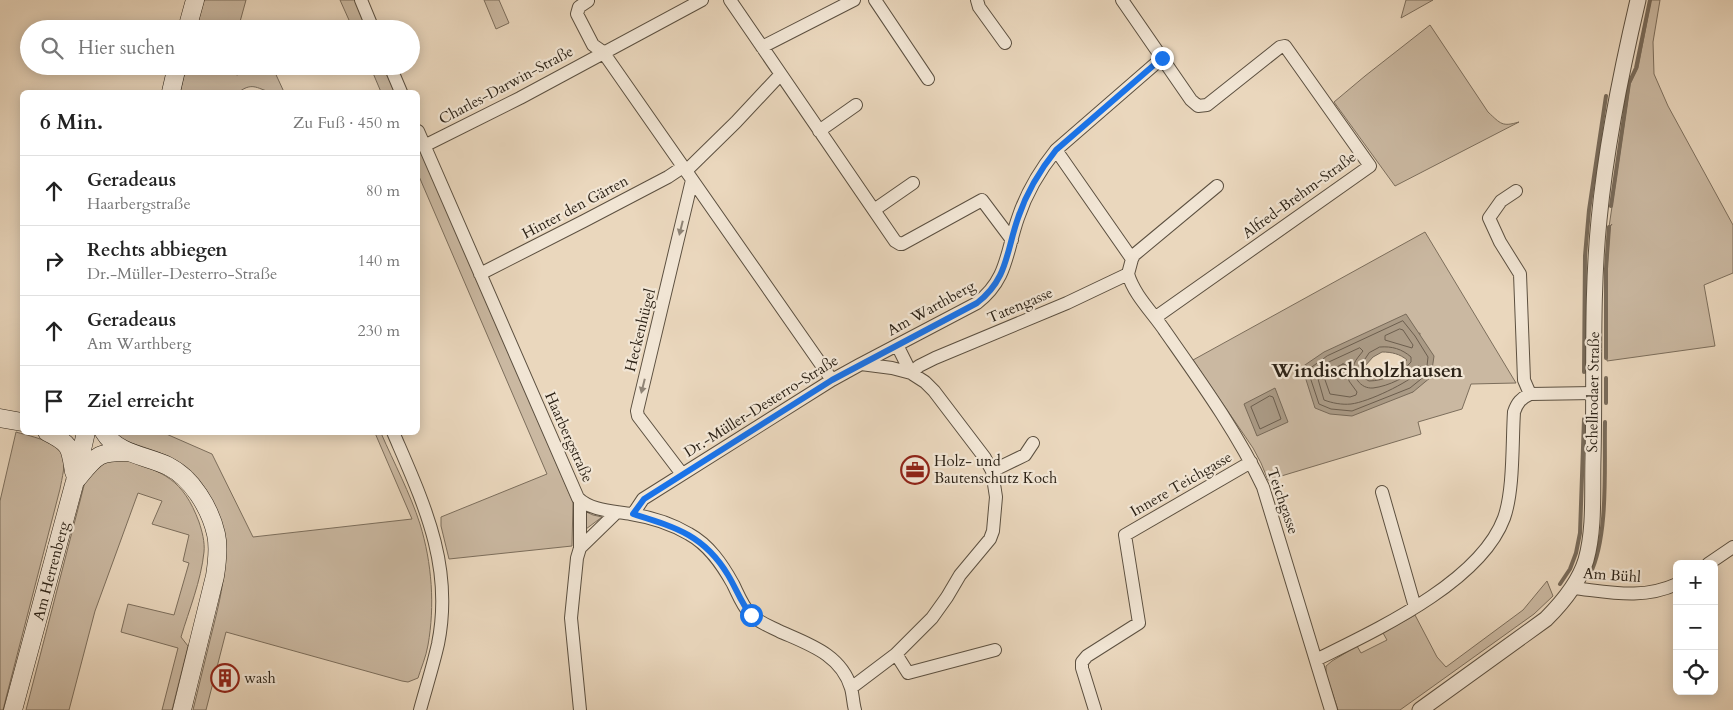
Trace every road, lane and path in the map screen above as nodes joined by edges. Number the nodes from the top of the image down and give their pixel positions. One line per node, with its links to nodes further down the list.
1 (195, 0): 11 (main road)
2 (361, 0): 12 (street)
3 (702, 0): 15 (street, Charles-Darwin-Straße)
4 (730, 0): 14 (street)
5 (854, 0): 14 (street)
6 (874, 0): 20 (street)
7 (977, 0): 13 (street)
8 (1122, 0): 16 (street, Alfred-Brehm-Straße)
9 (1638, 0): 42 (street, Schellrodaer Straße)
10 (588, 1): 15 (street)
11 (189, 20)
12 (369, 20)
13 (1005, 43)
14 (762, 47): 19 (street)
15 (604, 52): 26 (street, Charles-Darwin-Straße); 28 (street)
16 (1162, 58): 27 (street, Am Warthberg); 37 (street, Alfred-Brehm-Straße)
17 (175, 75): 21 (main road)
18 (394, 75): 22 (street)
19 (780, 75): 24 (street); 28 (street, Hinter den Gärten)
20 (928, 79)
21 (171, 90)
22 (400, 90)
23 (856, 105): 24 (street)
24 (819, 131): 32 (street)
25 (420, 136): 26 (street, Haarbergstraße)
26 (424, 146): 35 (street, Haarbergstraße)
27 (1056, 150): 33 (street, Am Warthberg); 34 (street)
28 (687, 173): 35 (street, Hinter den Gärten); 41 (street); 54 (street, Heckenhügel, one-way to 54)
29 (913, 183): 32 (street)
30 (1217, 186): 34 (street)
31 (1516, 191): 43 (street)
32 (874, 210): 33 (street)
33 (1012, 240): 38 (street, Am Warthberg)
34 (1132, 259): 36 (street)
35 (480, 274): 57 (street, Haarbergstraße)
36 (1128, 274): 37 (street, Teichgasse); 40 (street, Tatengasse)
37 (1156, 317): 52 (street, Teichgasse)
38 (897, 345): 39 (street, Am Warthberg); 40 (street)
39 (861, 364): 40 (street, Dr.-Müller-Desterro-Straße); 41 (street, Dr.-Müller-Desterro-Straße)
40 (911, 373): 53 (street, Dr.-Müller-Desterro-Straße)
41 (832, 380): 54 (street, Dr.-Müller-Desterro-Straße)
42 (1594, 392): 43 (street); 64 (street, Schellrodaer Straße)
43 (1530, 394): 65 (street)
44 (0, 418): 45 (main road)
45 (20, 422)
46 (53, 435): 55 (main road)
47 (85, 435): 55 (main road, Am Herrenberg)
48 (106, 435): 51 (main road)
49 (394, 435): 72 (street)
50 (1033, 443): 53 (street)
51 (130, 452): 55 (main road); 71 (main road)
52 (1251, 462): 68 (street, Teichgasse); 75 (street, Innere Teichgasse)
53 (992, 471): 67 (street, Dr.-Müller-Desterro-Straße)
54 (682, 474): 59 (street, Dr.-Müller-Desterro-Straße)
55 (75, 481): 70 (main road, Am Herrenberg)
56 (1382, 492): 65 (street)
57 (580, 500): 58 (street, Haarbergstraße); 61 (street)
58 (617, 512): 59 (street, Haarbergstraße); 61 (street)
59 (633, 514): 69 (street, Haarbergstraße)
60 (1733, 547): 62 (street)
61 (580, 548): 73 (street)
62 (1714, 560)
63 (1673, 585): 64 (street, Am Bühl)
64 (1573, 588): 77 (street, Schellrodaer Straße)
65 (1415, 607): 68 (street)
66 (994, 650): 67 (street)
67 (896, 654): 69 (street, Dr.-Müller-Desterro-Straße)
68 (1316, 660): 76 (street, Teichgasse)
69 (851, 688): 74 (street, Haarbergstraße)
70 (15, 703)
71 (182, 710)
72 (420, 710)
73 (580, 710)
74 (855, 710)
75 (1095, 710)
76 (1331, 710)
77 (1420, 710)

